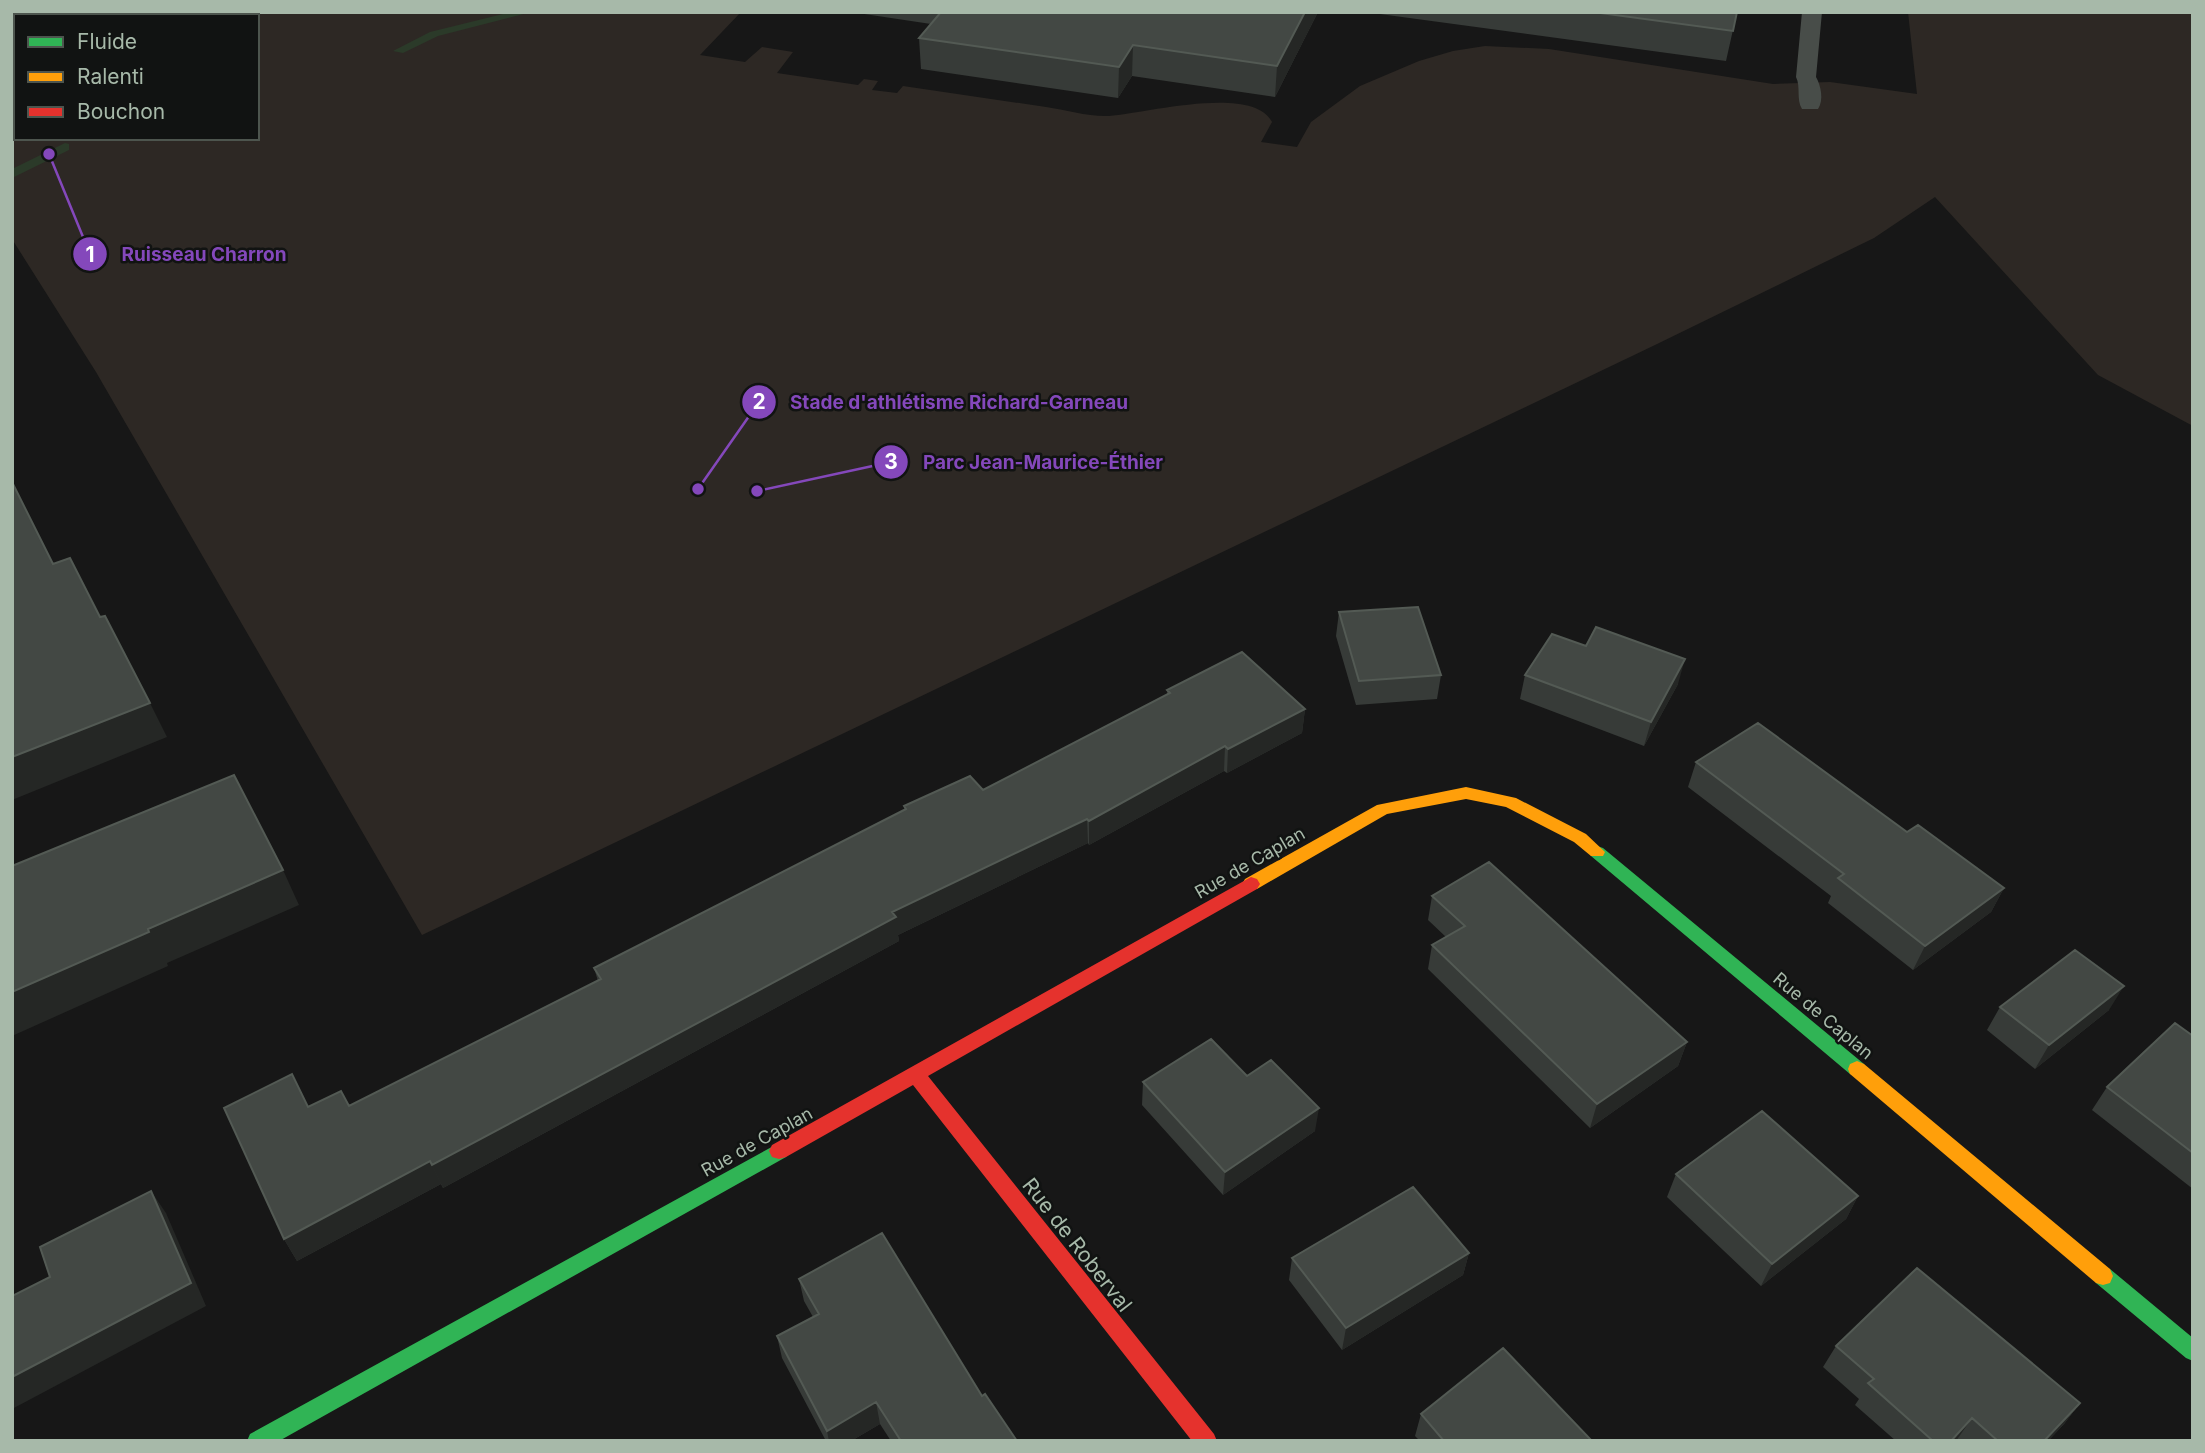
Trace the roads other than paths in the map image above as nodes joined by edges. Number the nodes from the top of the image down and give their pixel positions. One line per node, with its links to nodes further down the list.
1 (1812, 12): 2 (lane)
2 (1810, 104)
3 (916, 1075): 4 (street, Rue de Caplan); 5 (street, Rue de Caplan); 6 (street, Rue de Roberval)
4 (2193, 1351)
5 (258, 1441)
6 (1206, 1441)

